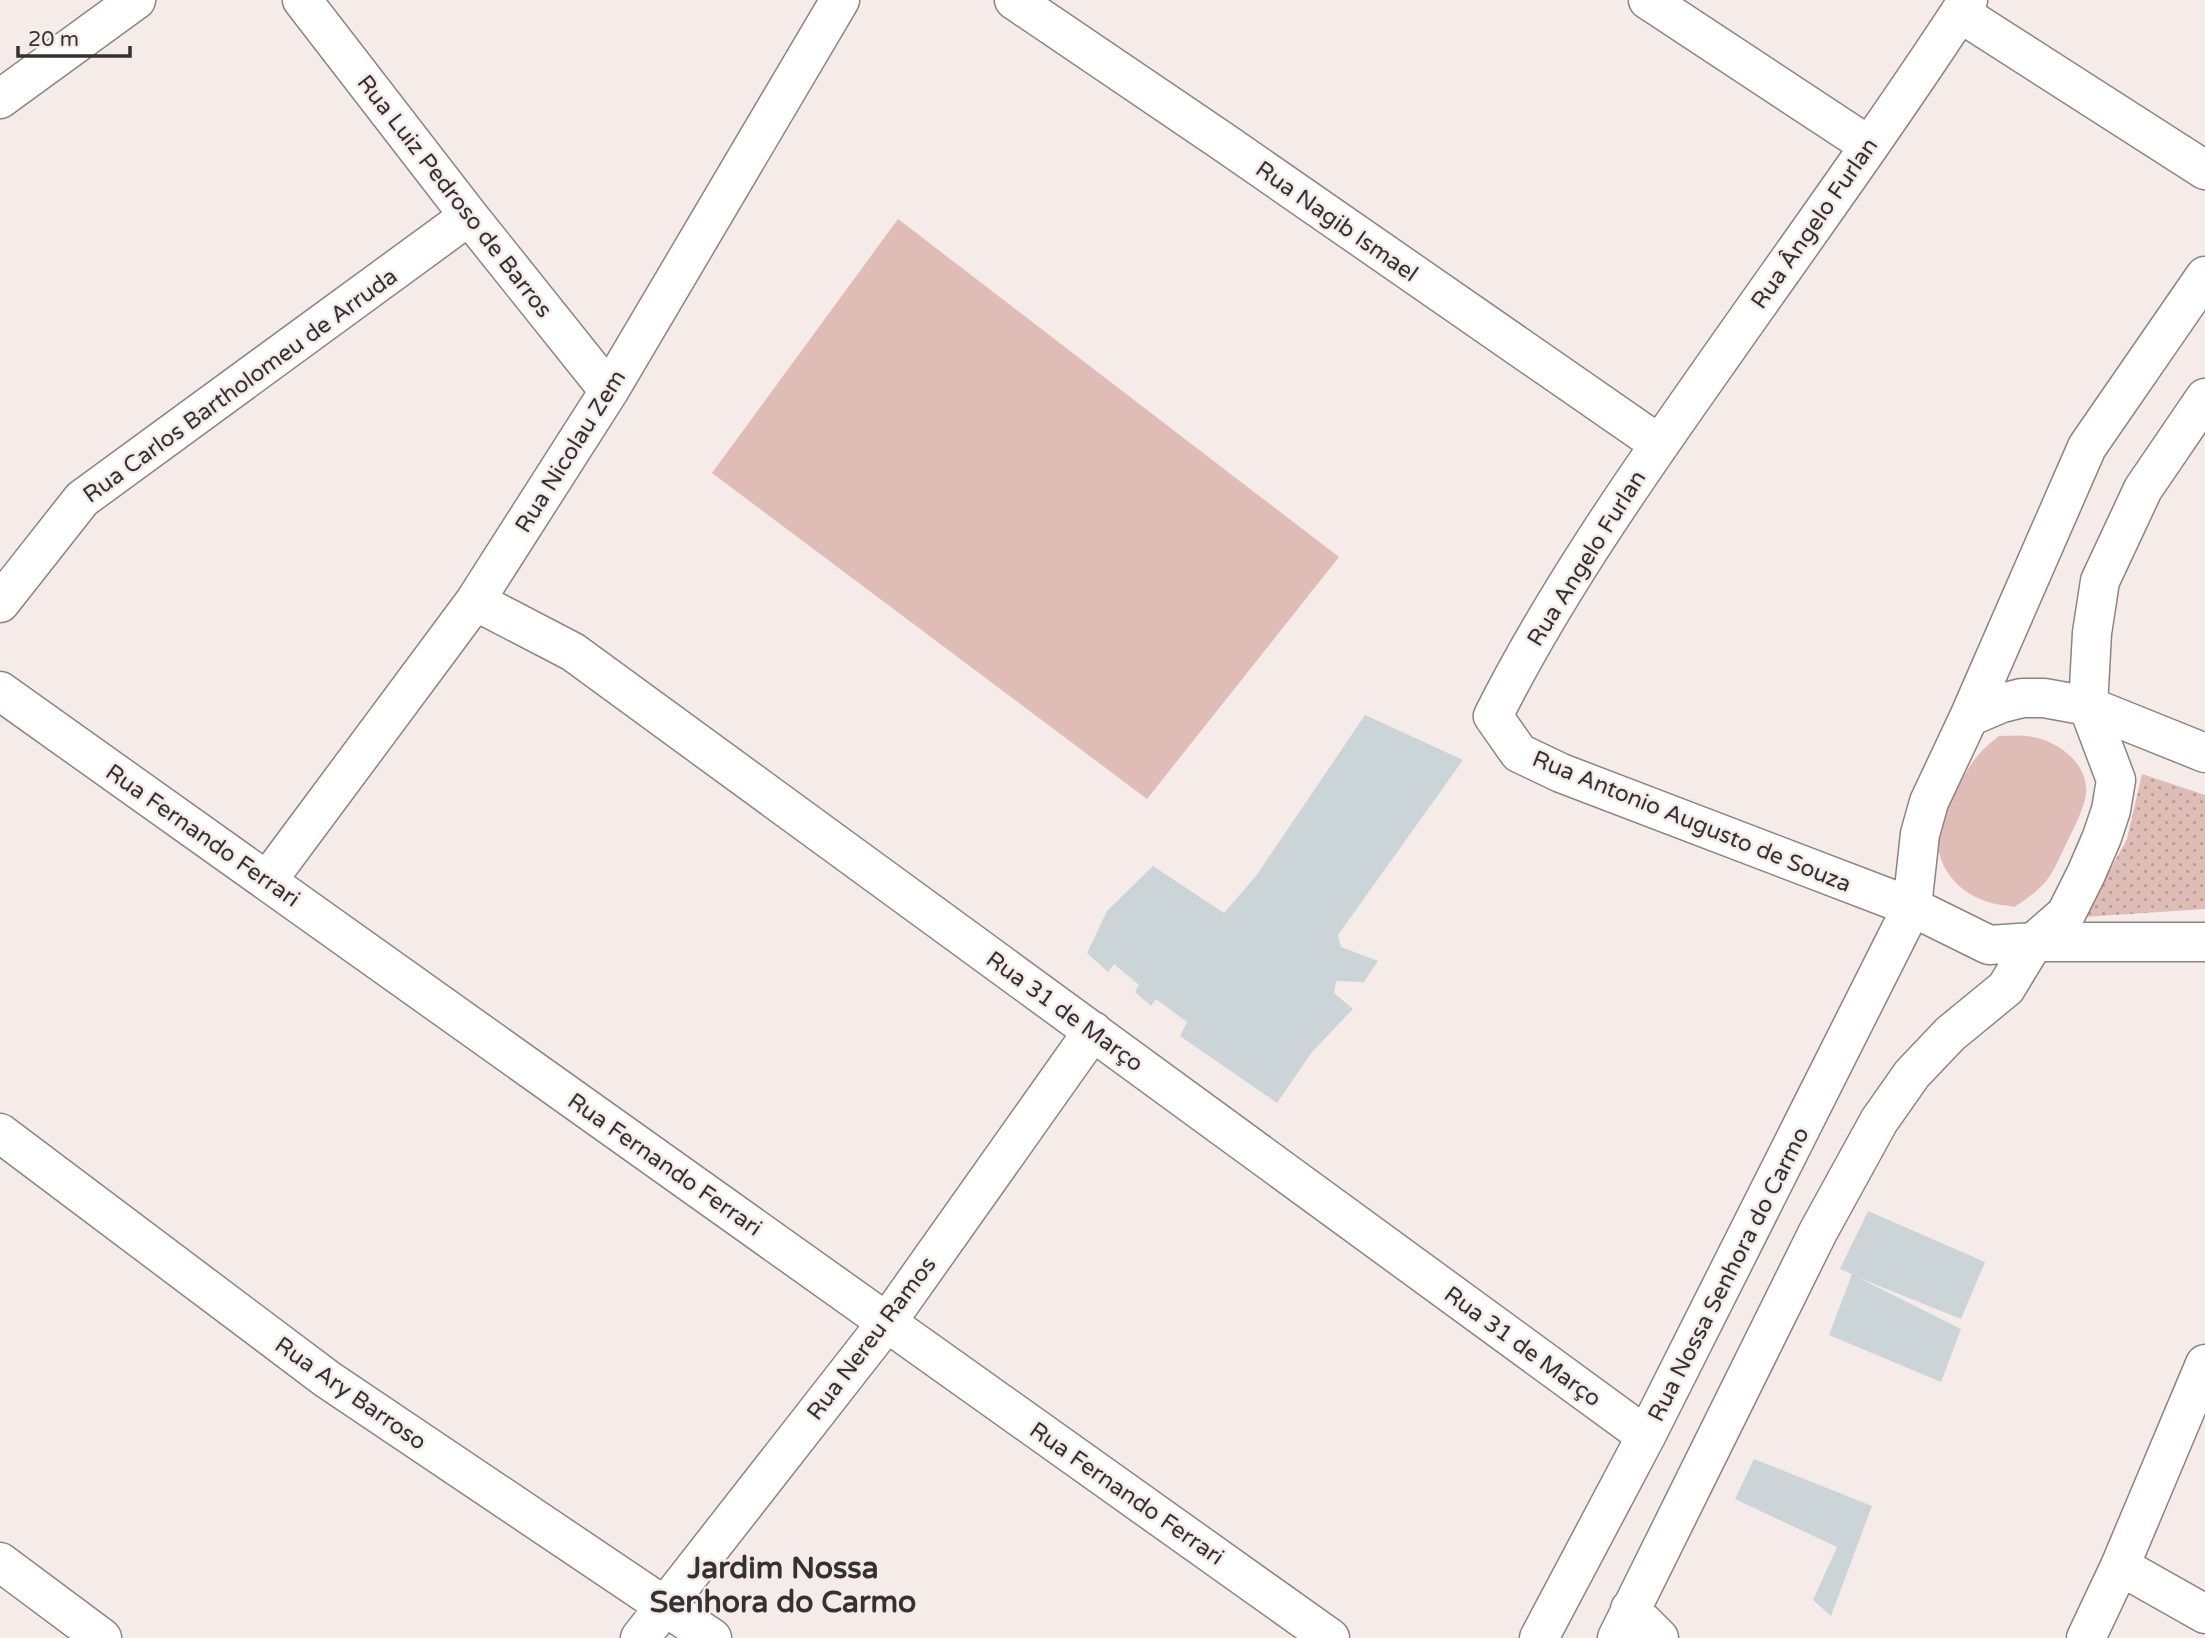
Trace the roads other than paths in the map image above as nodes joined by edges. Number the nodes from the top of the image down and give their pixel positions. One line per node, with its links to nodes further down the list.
1 (136, 0): 7 (street)
2 (302, 0): 10 (street, Rua Luiz Pedroso de Barros)
3 (840, 0): 12 (street, Rua Nicolau Zem)
4 (1014, 0): 14 (street, Rua Nagib Ismael)
5 (1648, 0): 8 (street)
6 (1964, 6): 8 (street, Rua Ângelo Furlan); 9 (street)
7 (0, 99)
8 (1868, 145): 14 (street, Rua Ângelo Furlan)
9 (2205, 170)
10 (469, 216): 12 (street, Rua Luiz Pedroso de Barros); 16 (street, Rua Carlos Bartholomeu de Arruda)
11 (2205, 276): 20 (street)
12 (609, 391): 15 (street, Rua Nicolau Zem)
13 (2205, 398): 19 (street)
14 (1659, 444): 17 (street, Rua Angelo Furlan)
15 (475, 601): 22 (street, Rua Nicolau Zem); 26 (street, Rua 31 de Março)
16 (0, 603)
17 (1514, 673): 23 (street, Rua Antonio Augusto de Souza)
18 (0, 691): 22 (street, Rua Fernando Ferrari)
19 (2088, 706): 20 (street); 21 (street); 24 (street)
20 (1969, 718): 23 (street)
21 (2205, 753)
22 (267, 881): 28 (street, Rua Fernando Ferrari)
23 (1912, 907): 24 (street); 30 (street, Rua Nossa Senhora do Carmo)
24 (2035, 942): 25 (street); 35 (street)
25 (2205, 942)
26 (1093, 1031): 28 (street, Rua Nereu Ramos); 30 (street, Rua 31 de Março)
27 (0, 1132): 33 (street, Rua Ary Barroso)
28 (887, 1322): 33 (street, Rua Nereu Ramos); 40 (street, Rua Fernando Ferrari)
29 (2205, 1364): 32 (street)
30 (1646, 1436): 36 (street, Rua Nossa Senhora do Carmo)
31 (0, 1562): 37 (street)
32 (2120, 1566): 34 (street); 42 (street)
33 (663, 1605): 38 (street, Rua Nereu Ramos); 39 (street, Rua Ary Barroso)
34 (2205, 1614)
35 (1624, 1624): 41 (street)
36 (1553, 1628)
37 (102, 1638)
38 (640, 1638)
39 (712, 1638)
40 (1330, 1638)
41 (1659, 1638)
42 (2086, 1638)

